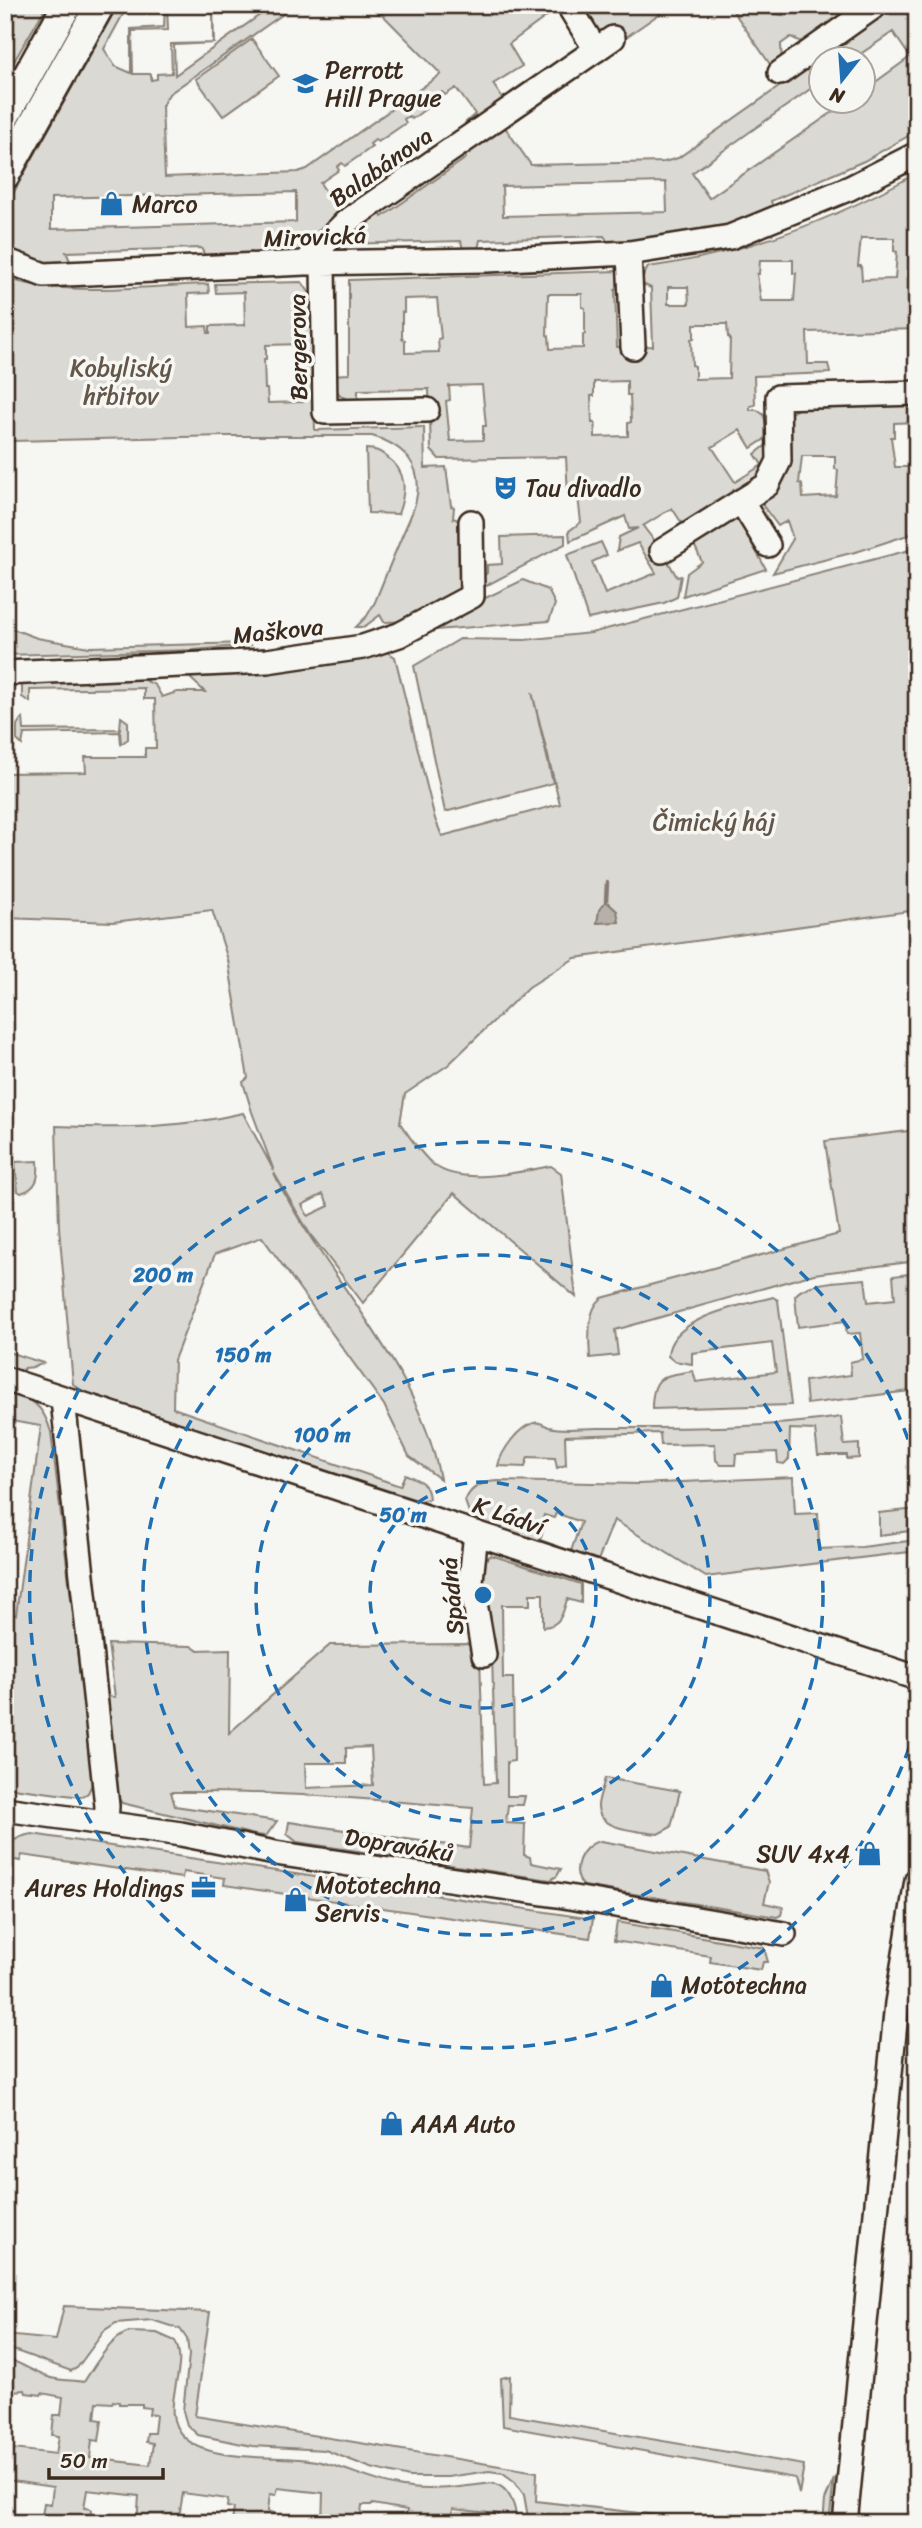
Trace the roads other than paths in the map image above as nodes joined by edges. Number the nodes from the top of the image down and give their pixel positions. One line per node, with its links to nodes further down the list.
1 (67, 5): 6 (main road)
2 (100, 5): 8 (main road)
3 (876, 5): 5 (street)
4 (570, 8): 11 (street, Balabánova)
5 (780, 73)
6 (5, 116)
7 (917, 154): 9 (street, Mirovická)
8 (5, 175)
9 (629, 253): 11 (street, Mirovická); 12 (street)
10 (5, 260): 11 (street, Mirovická)
11 (314, 262): 14 (street, Bergerova)
12 (633, 347)
13 (917, 393): 15 (street)
14 (427, 410)
15 (741, 501): 17 (street); 18 (street)
16 (471, 523): 19 (street, Maškova)
17 (768, 545)
18 (662, 551)
19 (5, 673)
20 (5, 1380): 21 (street, K Ládví)
21 (63, 1400): 22 (street, K Ládví); 26 (street)
22 (476, 1533): 23 (street, Spádná); 24 (street, K Ládví)
23 (484, 1655)
24 (917, 1678)
25 (5, 1809): 26 (street, Dopraváků)
26 (106, 1824): 28 (street, Dopraváků)
27 (917, 1880): 29 (street)
28 (784, 1934)
29 (845, 2523)

